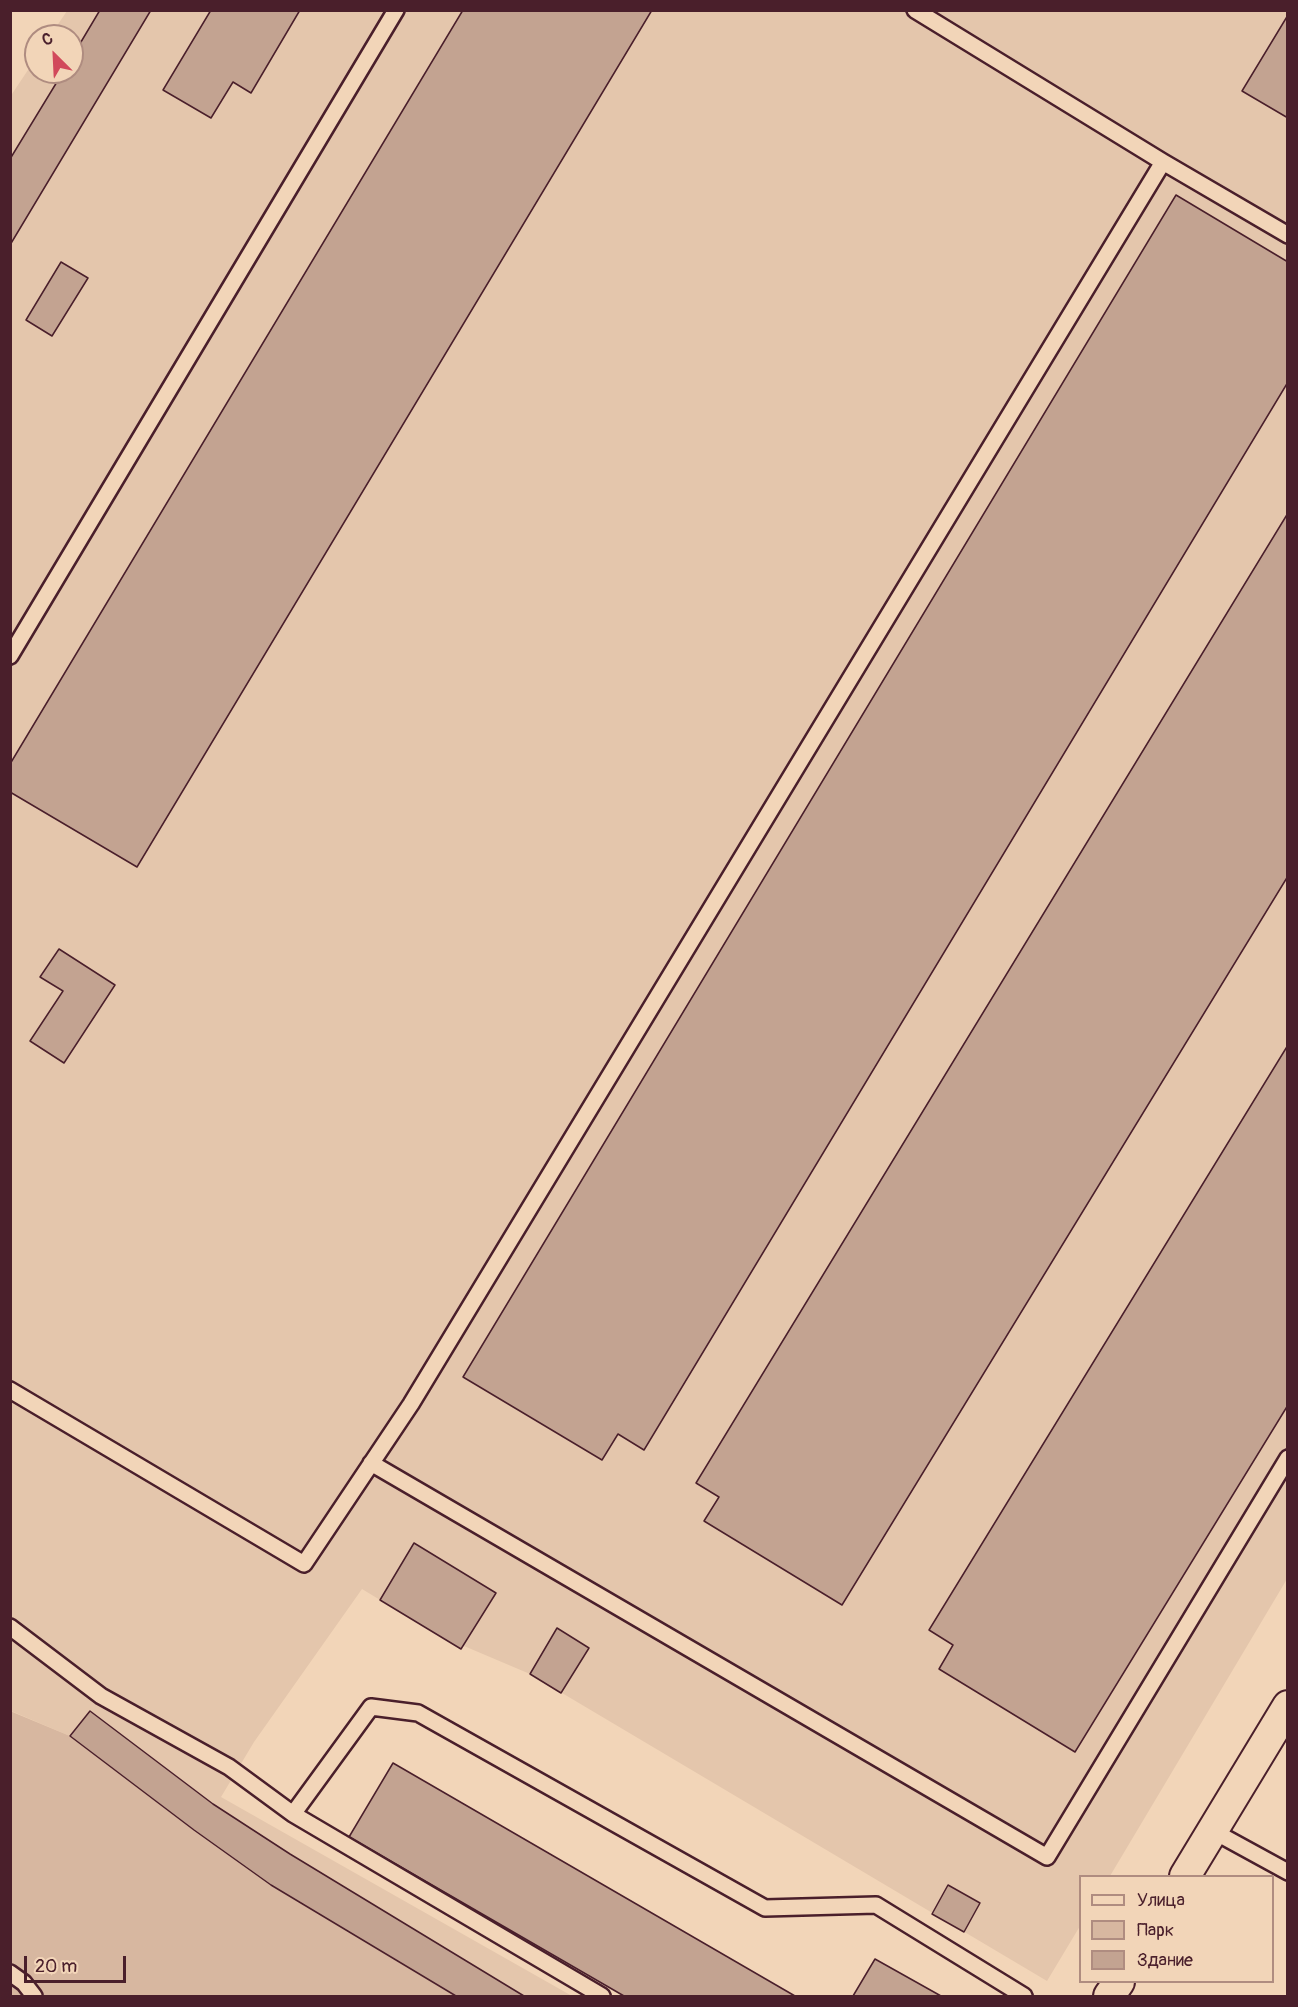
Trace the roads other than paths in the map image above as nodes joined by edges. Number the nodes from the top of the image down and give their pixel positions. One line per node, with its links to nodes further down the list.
1 (396, 10): 5 (lane)
2 (915, 10): 3 (lane)
3 (1163, 162): 4 (lane); 8 (lane)
4 (1287, 235)
5 (10, 656)
6 (10, 1390): 8 (lane)
7 (1287, 1458): 8 (lane)
8 (371, 1463)
9 (10, 1627): 11 (lane)
10 (1287, 1706): 12 (street)
11 (294, 1814): 18 (lane); 19 (lane)
12 (1213, 1831): 13 (lane); 14 (street)
13 (1287, 1872)
14 (1186, 1875)
15 (10, 1972): 17 (lane)
16 (1118, 1983): 20 (street)
17 (34, 1996)
18 (602, 1996)
19 (1024, 1996)
20 (1109, 1996)

